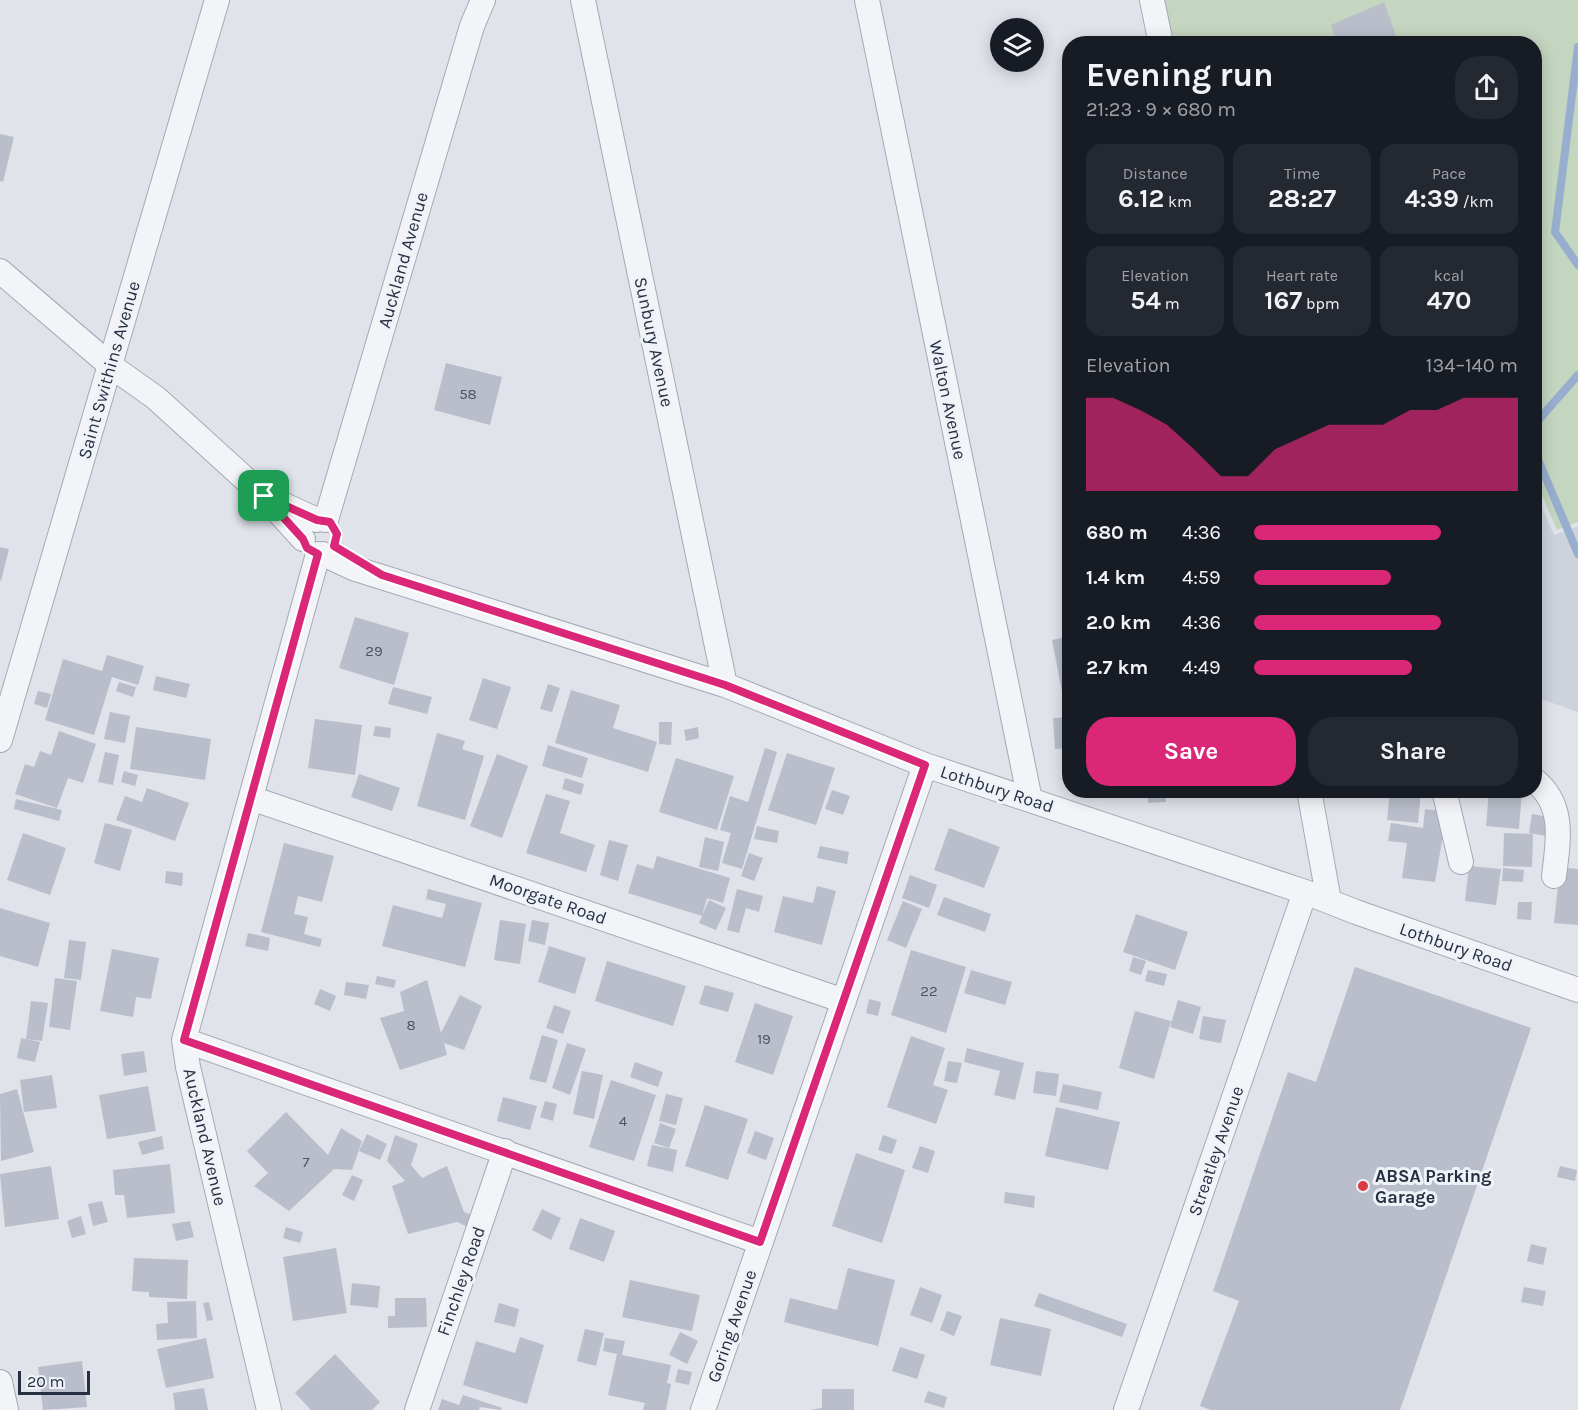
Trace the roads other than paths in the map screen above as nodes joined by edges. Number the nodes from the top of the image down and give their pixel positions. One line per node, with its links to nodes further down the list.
1 (217, 0): 8 (street, Saint Swithins Avenue)
2 (483, 0): 10 (street, Auckland Avenue)
3 (583, 0): 12 (street, Sunbury Avenue)
4 (867, 0): 19 (street, Walton Avenue)
5 (1152, 0): 6 (street)
6 (1159, 36)
7 (0, 272): 8 (street, Lothbury Road)
8 (111, 366): 9 (street, Lothbury Road); 13 (street, Saint Swithins Avenue)
9 (264, 496): 10 (street, Lothbury Road); 11 (street, Lothbury Road)
10 (322, 520): 11 (street)
11 (319, 548): 12 (street, Lothbury Road); 16 (street, Auckland Avenue)
12 (725, 685): 14 (street, Lothbury Road)
13 (0, 740)
14 (925, 765): 19 (street, Lothbury Road); 25 (street, Goring Avenue)
15 (1542, 787): 21 (street)
16 (251, 798): 25 (street, Moorgate Road); 26 (street, Auckland Avenue)
17 (1310, 798): 23 (street)
18 (1446, 798): 20 (street)
19 (1030, 800): 22 (street, Lothbury Road)
20 (1461, 862)
21 (1554, 876)
22 (1305, 892): 23 (street, Lothbury Road); 34 (street, Streatley Avenue)
23 (1329, 901): 24 (street, Lothbury Road)
24 (1578, 990)
25 (844, 1001): 28 (street, Goring Avenue)
26 (184, 1040): 27 (street); 31 (street, Auckland Avenue)
27 (505, 1151): 28 (street); 32 (street, Finchley Road)
28 (760, 1242): 33 (street, Goring Avenue)
29 (0, 1382): 30 (street)
30 (6, 1410)
31 (269, 1410)
32 (417, 1410)
33 (703, 1410)
34 (1126, 1410)

